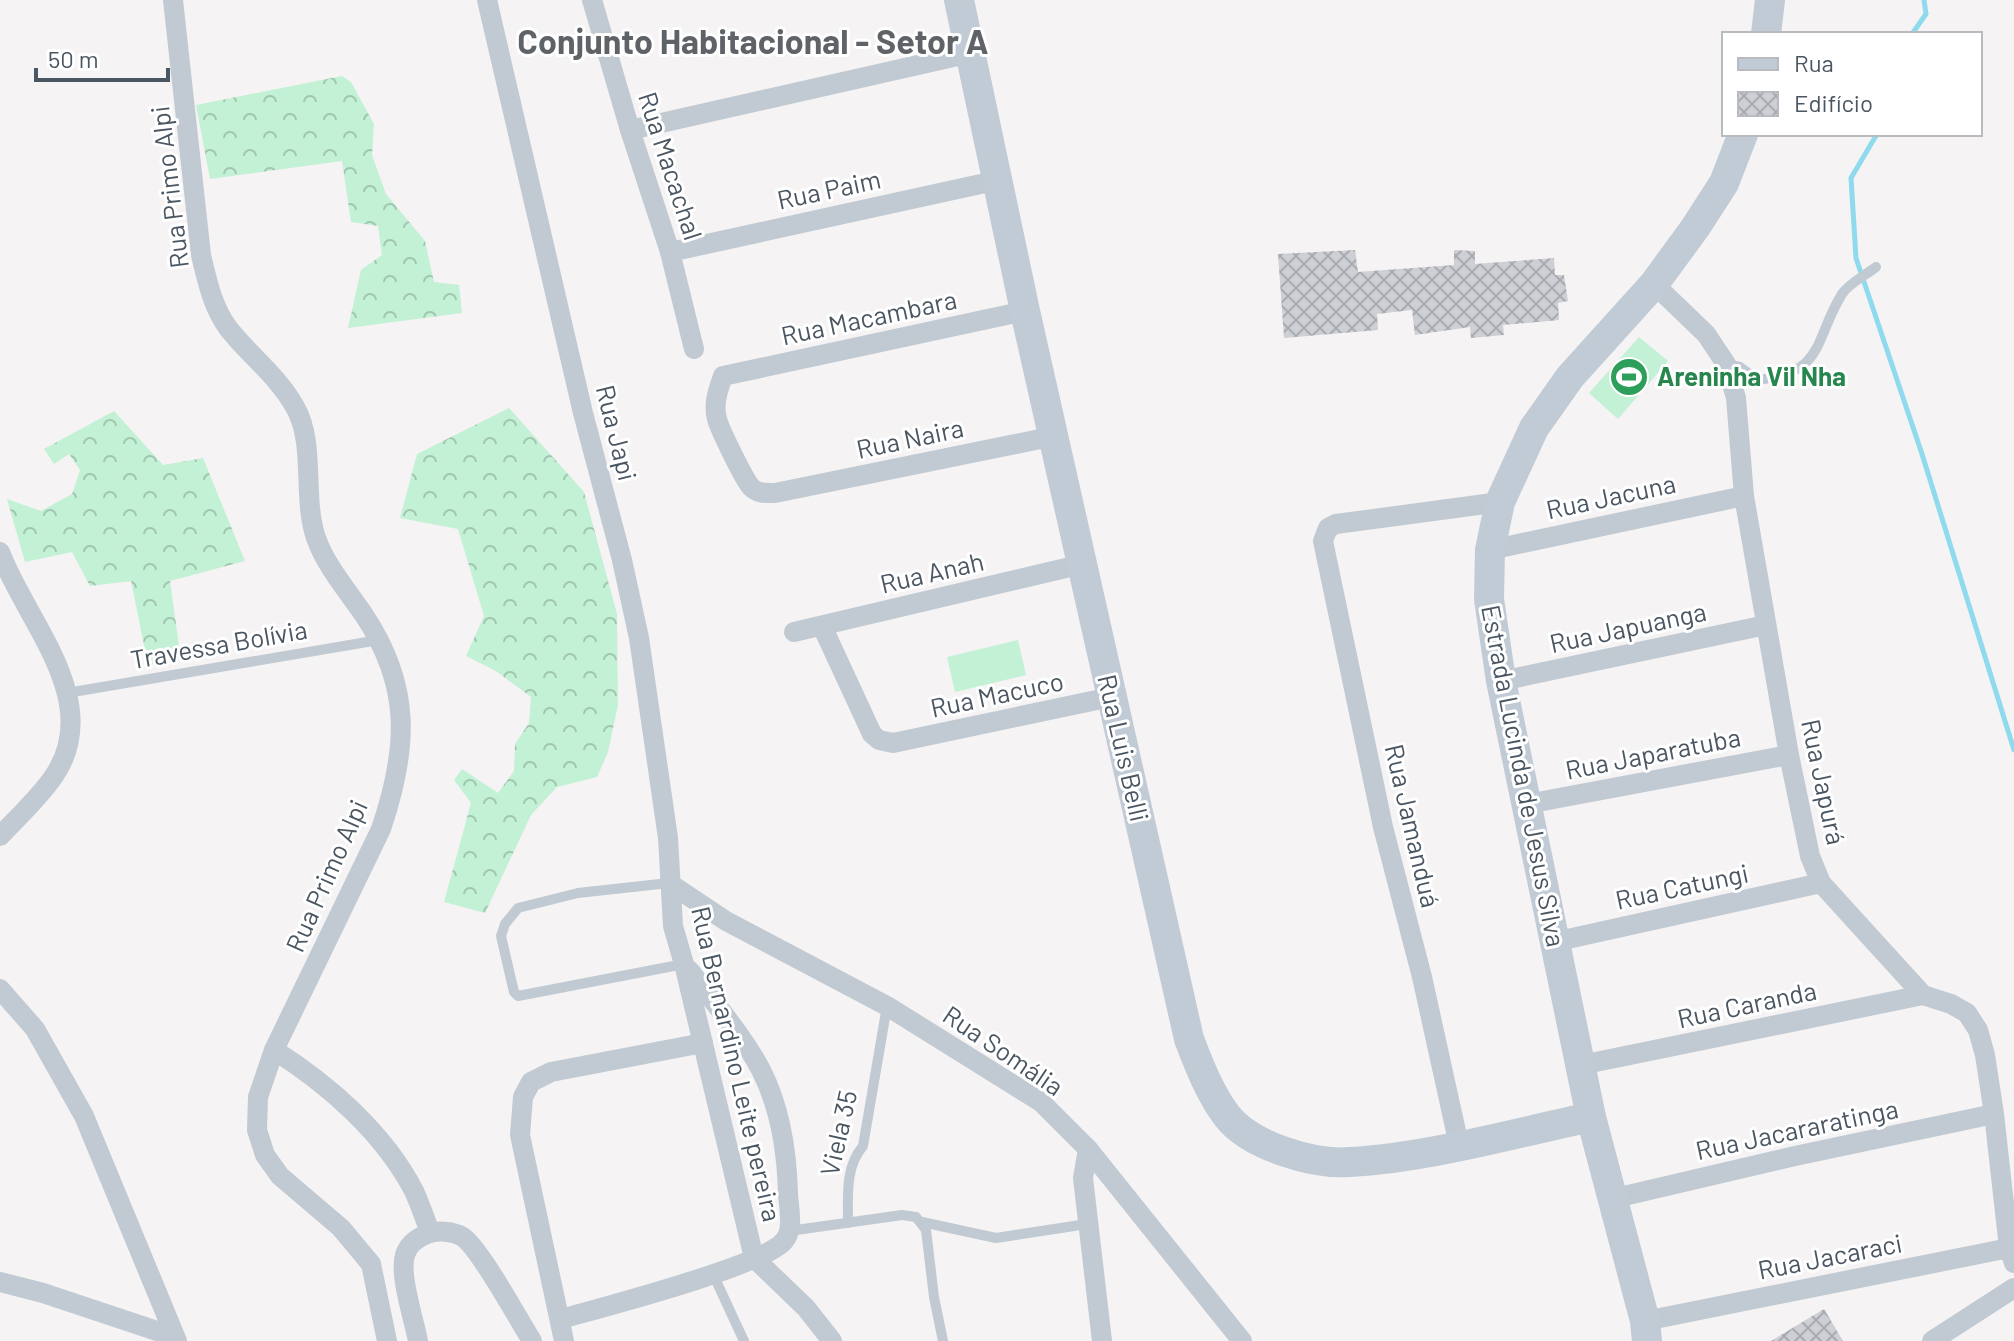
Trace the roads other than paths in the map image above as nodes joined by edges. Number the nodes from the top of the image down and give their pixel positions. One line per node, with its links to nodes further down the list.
1 (173, 0): 27 (street, Rua Primo Alpi)
2 (487, 0): 34 (street, Rua Japi)
3 (592, 0): 8 (street, Rua Macachal)
4 (959, 0): 7 (street, Rua Luis Belli)
5 (1770, 0): 6 (street)
6 (1766, 32)
7 (971, 53): 8 (street); 10 (street, Rua Luis Belli)
8 (630, 130): 11 (street, Rua Macachal)
9 (1742, 136): 13 (street, Estrada Lucinda de Jesus Silva)
10 (999, 180): 11 (street, Rua Paim); 14 (street, Rua Luis Belli)
11 (670, 252): 15 (street, Rua Macachal)
12 (1876, 267): 16 (lane)
13 (1654, 284): 16 (street, Rua Japurá); 20 (street, Estrada Lucinda de Jesus Silva)
14 (1025, 311): 17 (street, Rua Luis Belli); 18 (street, Rua Macambara)
15 (694, 349)
16 (1726, 364): 19 (street, Rua Japurá)
17 (1055, 436): 18 (street, Rua Naira); 23 (street, Rua Luis Belli)
18 (775, 493)
19 (1744, 496): 21 (street, Rua Jacuna); 24 (street, Rua Japurá)
20 (1500, 502): 21 (street, Estrada Lucinda de Jesus Silva); 46 (street, Rua Jamanduá)
21 (1490, 550): 28 (street, Estrada Lucinda de Jesus Silva)
22 (0, 552): 29 (street)
23 (1083, 564): 25 (street, Rua Anah); 30 (street, Rua Luis Belli)
24 (1766, 625): 28 (street, Rua Japuanga); 31 (street, Rua Japurá)
25 (822, 626): 26 (street, Rua Anah); 30 (street, Rua Macuco)
26 (794, 632)
27 (379, 640): 29 (lane, Travessa Bolívia); 42 (street, Rua Primo Alpi)
28 (1501, 681): 32 (street, Estrada Lucinda de Jesus Silva)
29 (67, 693): 33 (street)
30 (1111, 697): 46 (street, Rua Luis Belli)
31 (1789, 755): 32 (street, Rua Japaratuba); 35 (street, Rua Japurá)
32 (1527, 804): 36 (street, Estrada Lucinda de Jesus Silva)
33 (0, 836)
34 (669, 883): 37 (street, Rua Bernardino Leite pereira); 37 (lane); 40 (street, Rua Somália)
35 (1821, 883): 36 (street, Rua Catungi); 39 (street, Rua Japurá)
36 (1554, 942): 43 (street, Estrada Lucinda de Jesus Silva)
37 (684, 964): 41 (street, Rua Bernardino Leite pereira); 52 (street)
38 (0, 989): 61 (street)
39 (1923, 995): 43 (street, Rua Caranda); 44 (street, Rua Japurá)
40 (887, 1006): 47 (street, Rua Somália); 50 (lane, Viela 35)
41 (703, 1043): 55 (street, Rua Bernardino Leite pereira); 59 (street)
42 (274, 1050): 53 (street); 62 (street, Rua Primo Alpi)
43 (1581, 1065): 45 (street, Estrada Lucinda de Jesus Silva)
44 (1994, 1114): 48 (street, Rua Jacararatinga); 54 (street, Rua Japurá)
45 (1591, 1117): 46 (street, Rua Luis Belli); 48 (street, Estrada Lucinda de Jesus Silva)
46 (1459, 1145)
47 (1088, 1149): 51 (street); 70 (street, Rua Somália)
48 (1611, 1199): 60 (street, Estrada Lucinda de Jesus Silva)
49 (922, 1222): 50 (lane); 51 (lane); 68 (lane)
50 (848, 1223): 52 (lane)
51 (1087, 1224): 69 (street)
52 (789, 1231): 55 (street)
53 (430, 1232): 63 (street); 64 (street)
54 (2012, 1255): 60 (street, Rua Jacaraci)
55 (754, 1258): 56 (street); 67 (street)
56 (713, 1274): 59 (street); 66 (lane)
57 (0, 1282): 61 (street)
58 (2014, 1288): 71 (street)
59 (561, 1319): 65 (street)
60 (1646, 1331)
61 (176, 1339)
62 (387, 1341)
63 (418, 1341)
64 (532, 1341)
65 (564, 1341)
66 (744, 1341)
67 (832, 1341)
68 (943, 1341)
69 (1102, 1341)
70 (1242, 1341)
71 (1932, 1341)

